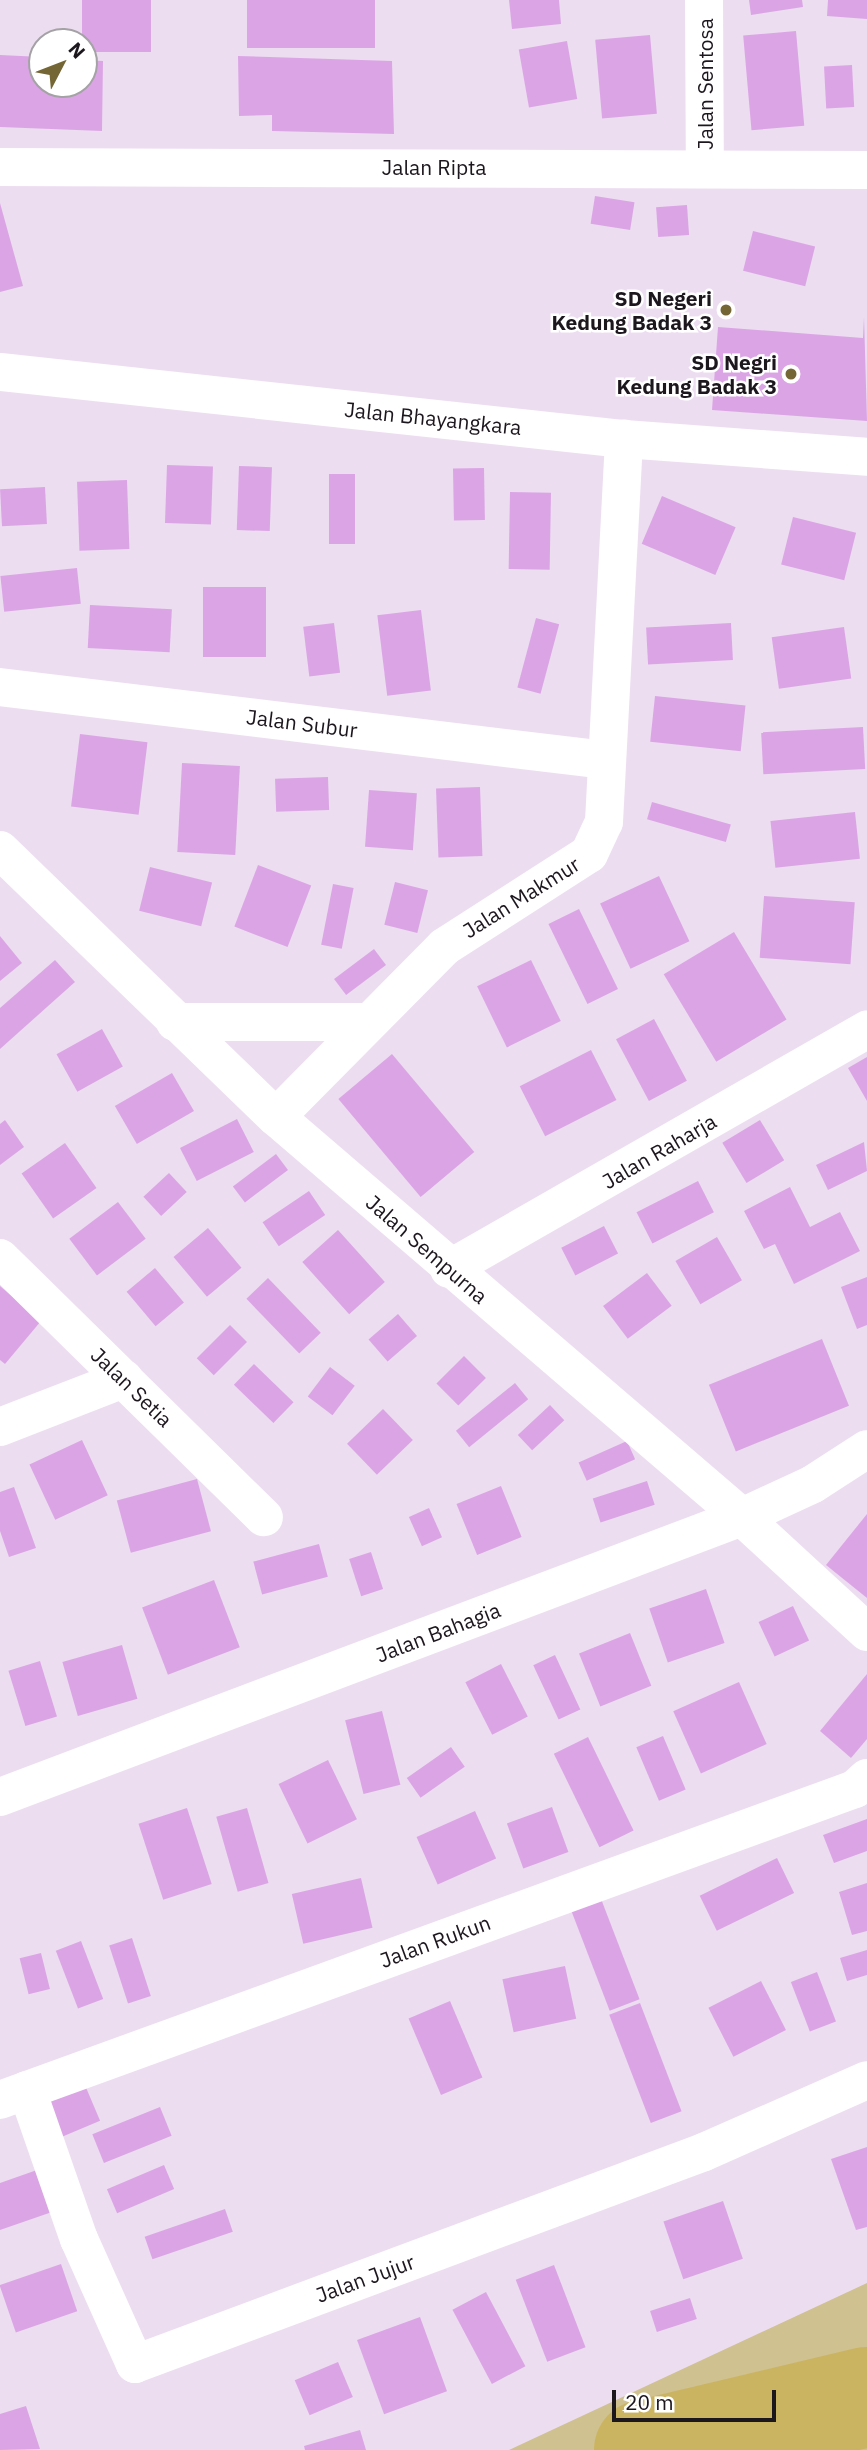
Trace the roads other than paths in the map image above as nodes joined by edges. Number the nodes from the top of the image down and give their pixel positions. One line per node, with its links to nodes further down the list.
1 (704, 0): 3 (street, Jalan Sentosa)
2 (0, 167): 3 (street, Jalan Ripta)
3 (705, 168): 4 (street, Jalan Ripta)
4 (867, 170)
5 (0, 372): 6 (street, Jalan Bhayangkara)
6 (624, 439): 7 (street, Jalan Bhayangkara); 9 (street, Jalan Makmur)
7 (867, 457)
8 (0, 687): 9 (street, Jalan Subur)
9 (605, 760): 12 (street, Jalan Makmur)
10 (0, 850): 11 (street, Jalan Sempurna)
11 (175, 1022): 12 (street); 14 (street, Jalan Sempurna)
12 (364, 1022): 14 (street, Jalan Makmur)
13 (867, 1030): 16 (street, Jalan Raharja)
14 (276, 1117): 16 (street, Jalan Sempurna)
15 (0, 1258): 17 (street, Jalan Setia)
16 (449, 1269): 21 (street, Jalan Sempurna)
17 (124, 1379): 18 (street); 20 (street, Jalan Setia)
18 (0, 1427)
19 (867, 1449): 21 (street, Jalan Bahagia)
20 (264, 1517)
21 (742, 1517): 22 (street, Jalan Sempurna); 24 (street, Jalan Bahagia)
22 (867, 1632)
23 (867, 1779): 26 (street, Jalan Rukun)
24 (0, 1797)
25 (867, 2080): 26 (street, Jalan Jujur)
26 (13, 2095)

